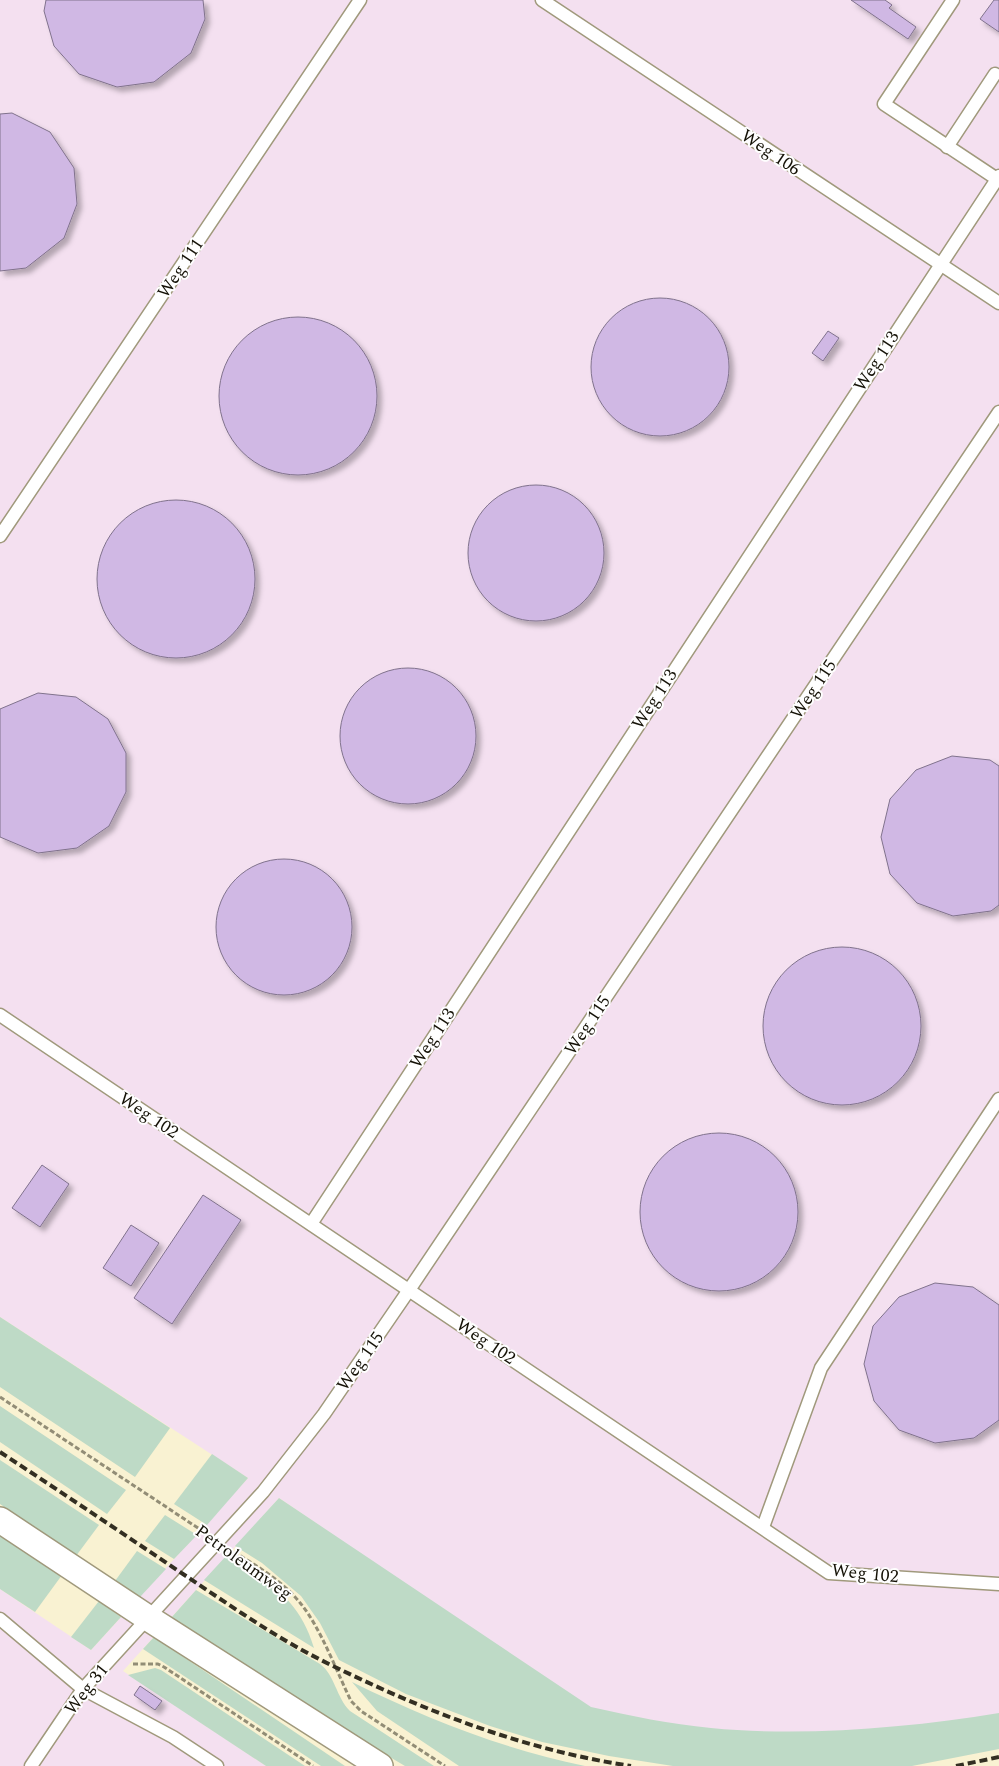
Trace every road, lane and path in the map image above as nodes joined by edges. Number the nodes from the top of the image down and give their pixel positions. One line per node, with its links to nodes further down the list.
1 (360, 0): 10 (lane, Weg 111)
2 (542, 0): 7 (lane, Weg 106)
3 (953, 0): 5 (lane)
4 (996, 74): 5 (lane)
5 (947, 146): 6 (lane)
6 (998, 178): 7 (lane, Weg 113)
7 (940, 264): 8 (lane, Weg 106); 13 (lane, Weg 113)
8 (999, 303)
9 (999, 412): 14 (lane, Weg 115)
10 (0, 536)
11 (0, 1015): 13 (lane, Weg 102)
12 (999, 1099): 17 (lane)
13 (310, 1224): 14 (lane, Weg 102)
14 (409, 1290): 17 (lane, Weg 102); 18 (lane, Weg 115)
15 (0, 1397): 18 (path, Petroleumweg)
16 (0, 1520): 20 (street)
17 (763, 1527): 19 (lane, Weg 102)
18 (218, 1541): 20 (lane, Weg 115); 28 (path, Petroleumweg)
19 (999, 1584)
20 (148, 1618): 22 (lane, Weg 31); 27 (street)
21 (0, 1619): 23 (lane)
22 (97, 1673): 23 (lane, Weg 31); 26 (path)
23 (83, 1689): 24 (lane, Weg 31); 25 (lane)
24 (31, 1766)
25 (216, 1766)
26 (313, 1766)
27 (380, 1766)
28 (445, 1766)

